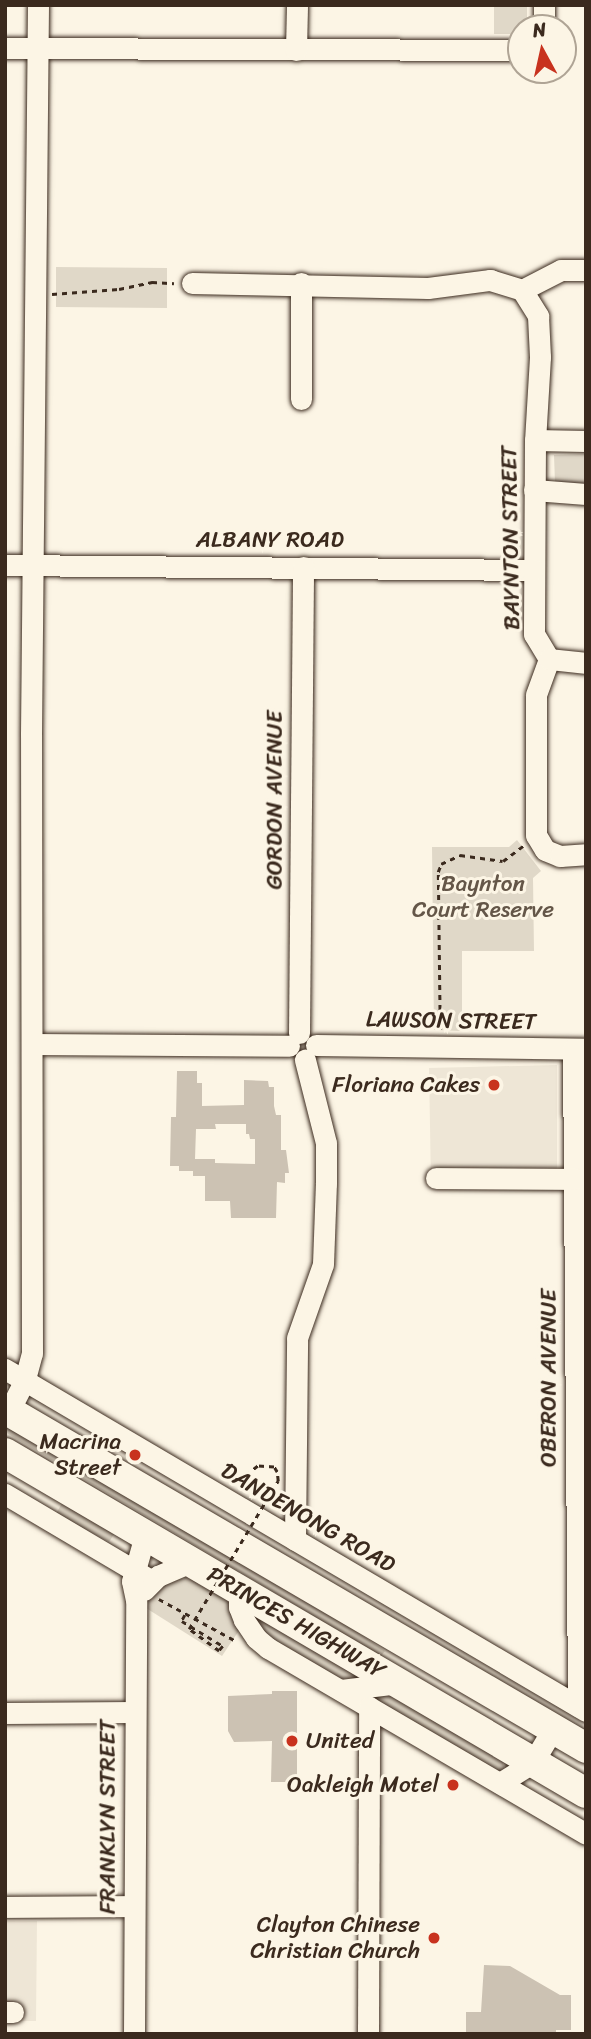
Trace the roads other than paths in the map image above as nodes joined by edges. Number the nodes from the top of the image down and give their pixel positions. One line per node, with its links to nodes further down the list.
1 (38, 5): 4 (street)
2 (297, 5): 5 (street)
3 (5, 48): 4 (street)
4 (37, 48): 5 (street); 17 (street)
5 (296, 50): 6 (street)
6 (507, 50)
7 (586, 270): 10 (street)
8 (192, 283): 9 (street)
9 (301, 283): 10 (street); 11 (street)
10 (522, 290): 12 (street, BAYNTON STREET)
11 (301, 399)
12 (535, 440): 13 (street); 14 (street, BAYNTON STREET)
13 (586, 441)
14 (534, 490): 15 (street); 19 (street, BAYNTON STREET)
15 (586, 494)
16 (5, 565): 17 (street, ALBANY ROAD)
17 (35, 565): 18 (street, ALBANY ROAD); 23 (street)
18 (303, 567): 19 (street, ALBANY ROAD); 24 (street, GORDON AVENUE)
19 (533, 570): 20 (street, BAYNTON STREET)
20 (549, 659): 21 (street); 22 (street)
21 (586, 663)
22 (586, 855)
23 (32, 1044): 24 (street, LAWSON STREET); 29 (street)
24 (302, 1046): 25 (street, LAWSON STREET); 34 (street, GORDON AVENUE)
25 (579, 1049): 27 (street, OBERON AVENUE)
26 (436, 1178): 27 (street)
27 (573, 1179): 41 (street, OBERON AVENUE)
28 (5, 1369): 29 (street, DANDENONG ROAD)
29 (25, 1380): 30 (street); 34 (street, DANDENONG ROAD)
30 (7, 1410): 44 (highway, PRINCES HIGHWAY)
31 (5, 1453): 33 (highway, PRINCES HIGHWAY)
32 (5, 1494): 36 (street)
33 (145, 1535): 35 (highway, PRINCES HIGHWAY); 36 (street, FRANKLYN STREET)
34 (295, 1540): 41 (street, DANDENONG ROAD)
35 (191, 1562): 36 (street); 37 (highway, PRINCES HIGHWAY)
36 (145, 1587): 42 (street, FRANKLYN STREET)
37 (239, 1590): 38 (highway, PRINCES HIGHWAY); 39 (street)
38 (399, 1683): 39 (street); 46 (highway, PRINCES HIGHWAY)
39 (341, 1690): 40 (street)
40 (369, 1707): 47 (street); 53 (street)
41 (582, 1708)
42 (134, 1712): 43 (street); 50 (street, FRANKLYN STREET)
43 (5, 1713)
44 (553, 1728): 45 (highway, PRINCES HIGHWAY); 46 (street)
45 (586, 1748)
46 (533, 1762): 47 (street); 48 (highway, PRINCES HIGHWAY)
47 (500, 1783): 49 (street)
48 (586, 1793)
49 (586, 1834)
50 (134, 1906): 51 (street); 52 (street, FRANKLYN STREET)
51 (5, 1907)
52 (134, 2034)
53 (368, 2034)

